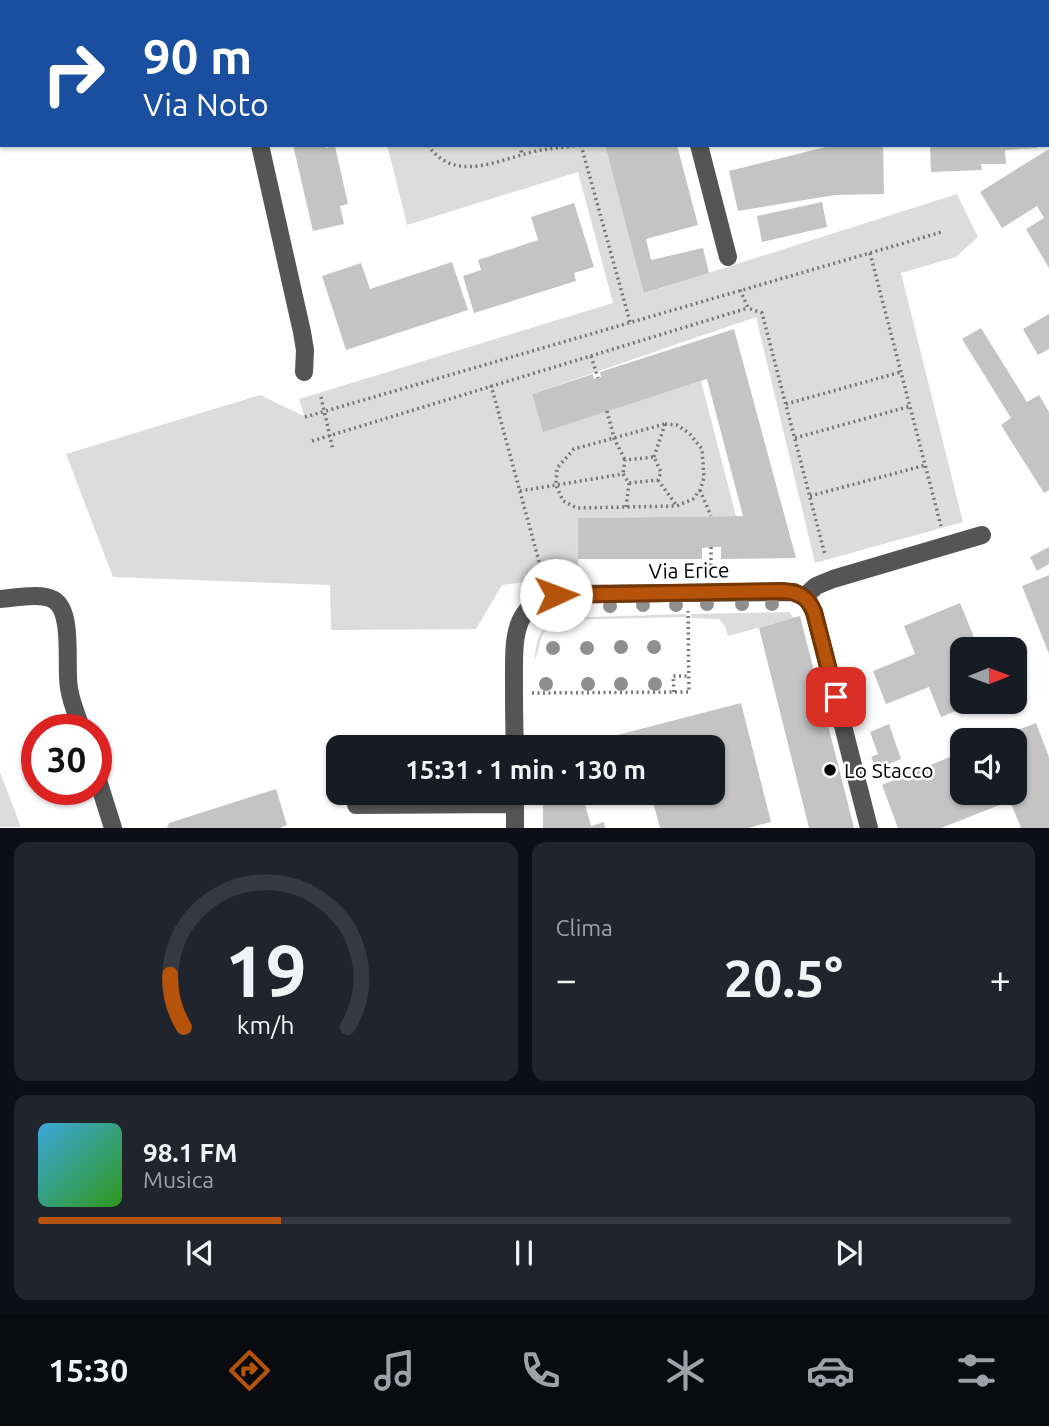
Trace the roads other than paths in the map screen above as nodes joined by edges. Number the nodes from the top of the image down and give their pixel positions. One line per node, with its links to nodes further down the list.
1 (260, 147): 4 (street)
2 (700, 147): 3 (street)
3 (728, 257)
4 (304, 372)
5 (982, 535): 6 (street)
6 (804, 597): 9 (street, Via Erice); 14 (street)
7 (0, 599): 8 (street)
8 (77, 714)
9 (515, 735)
10 (106, 805): 12 (street)
11 (515, 805): 13 (street)
12 (113, 828)
13 (515, 828)
14 (869, 828)

